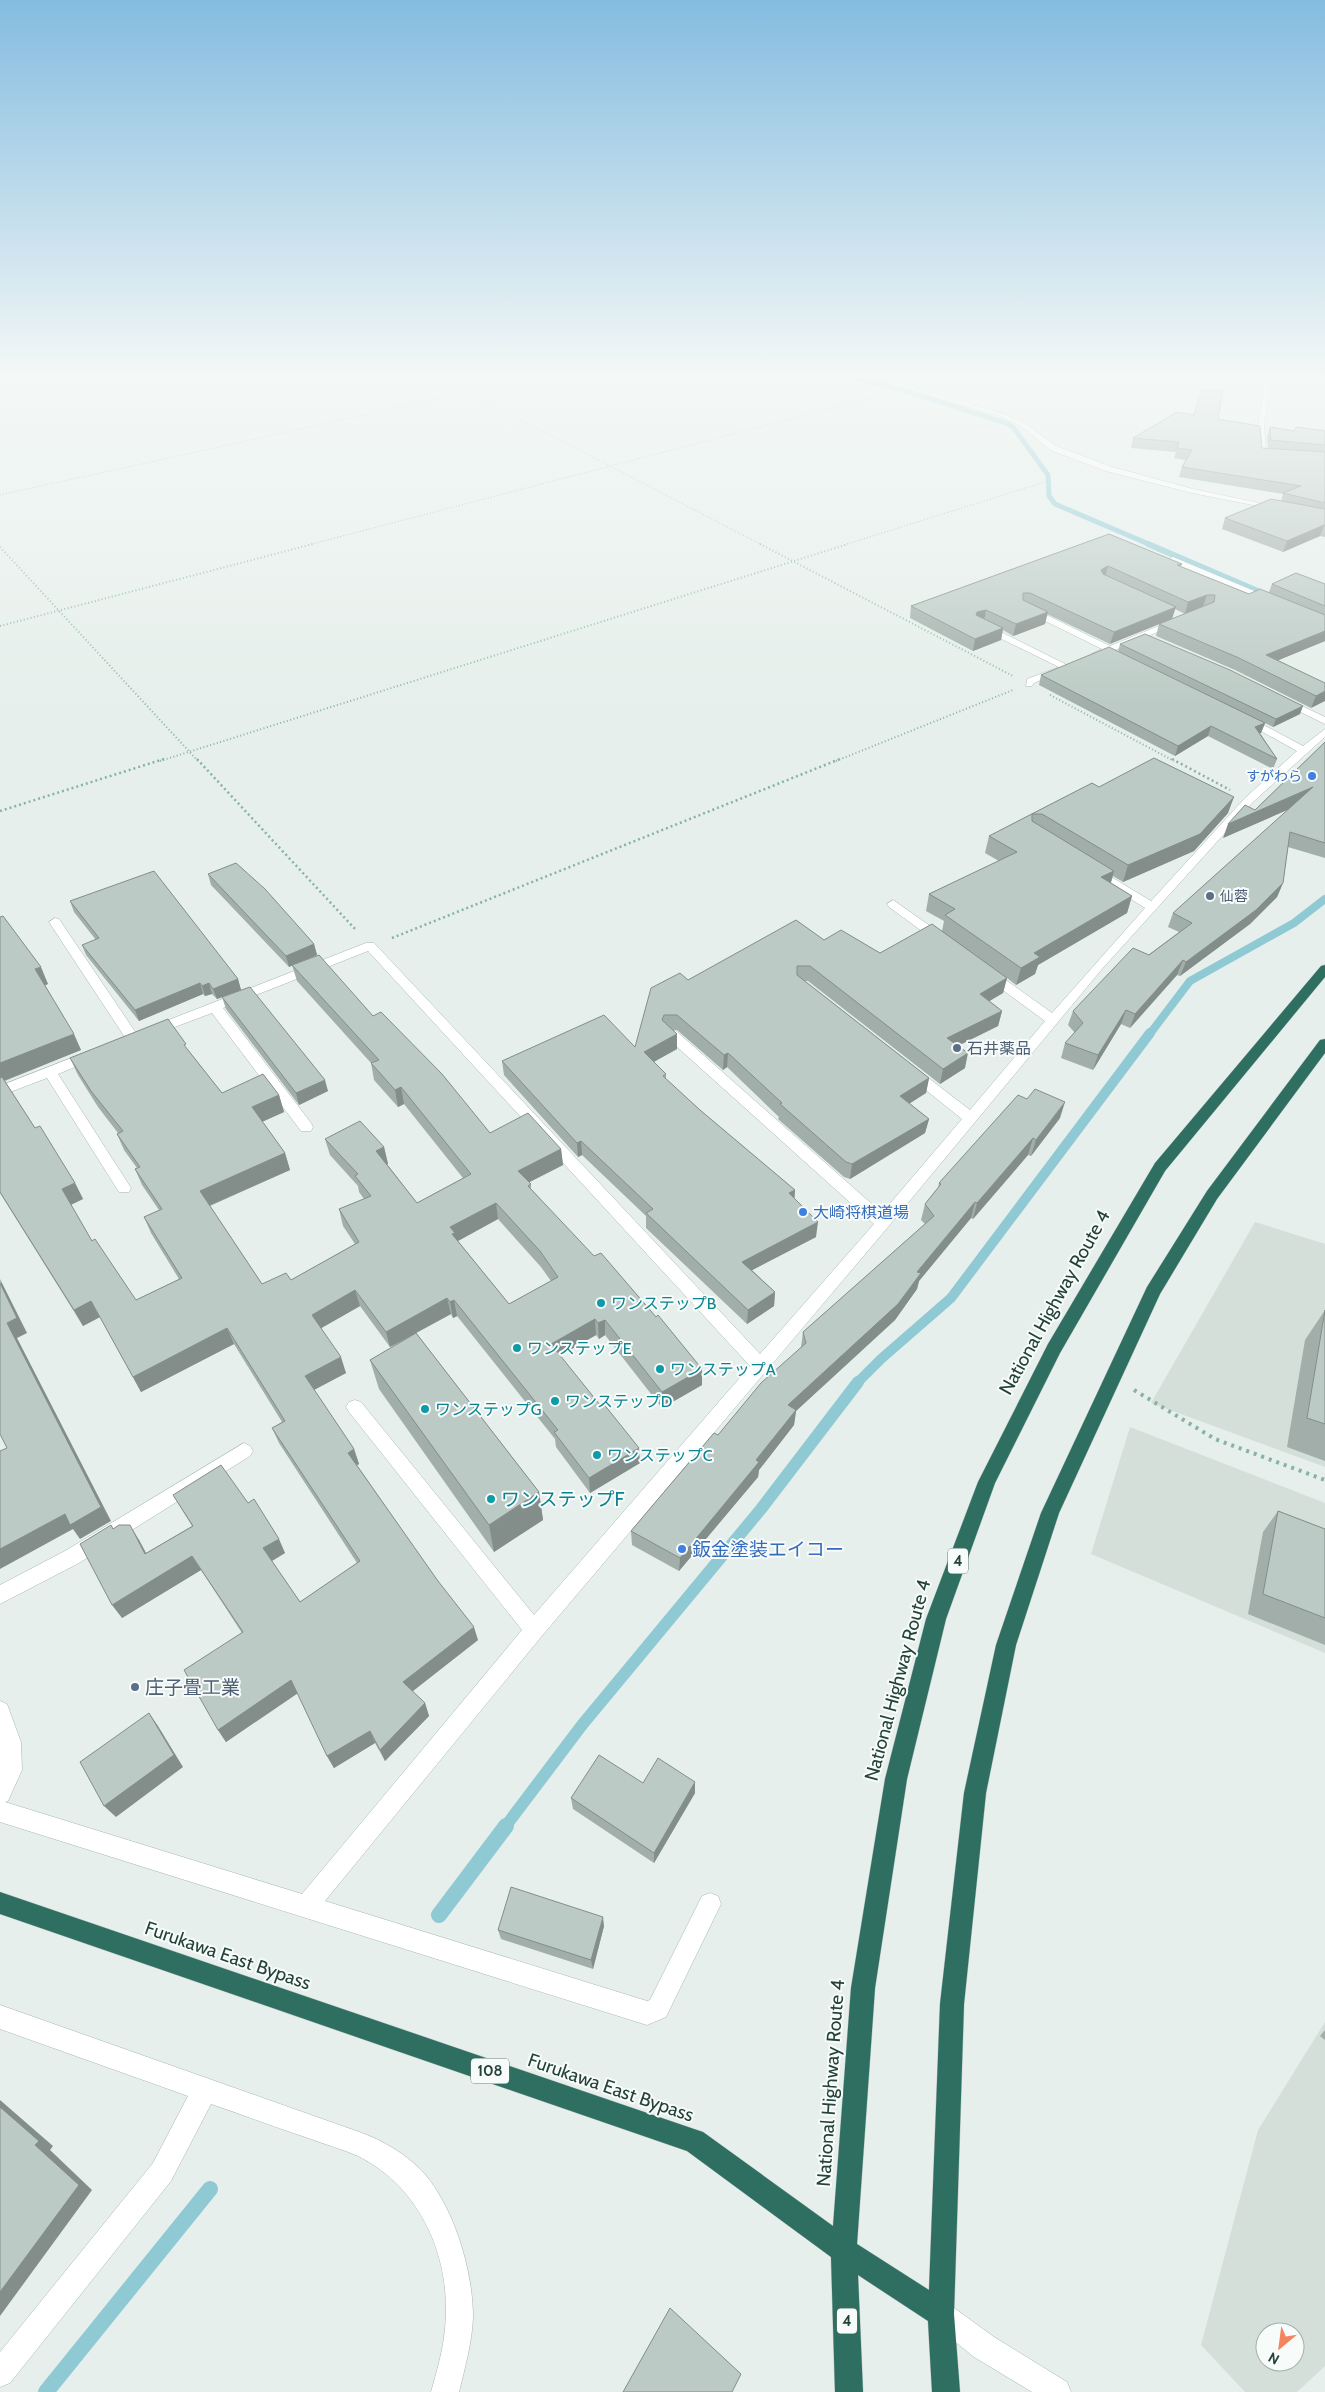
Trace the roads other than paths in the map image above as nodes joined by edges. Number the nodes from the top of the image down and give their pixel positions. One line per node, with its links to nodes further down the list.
1 (1179, 488): 2 (street)
2 (1284, 509)
3 (1174, 560): 4 (street)
4 (1280, 605)
5 (1024, 608): 10 (street)
6 (1175, 615): 8 (street)
7 (980, 625): 12 (street)
8 (1143, 636): 9 (street); 10 (street)
9 (1161, 643)
10 (1108, 650): 11 (street); 12 (street)
11 (1123, 659)
12 (1074, 664): 13 (street)
13 (1029, 684)
14 (1274, 695): 16 (street)
15 (1234, 712): 18 (street)
16 (1325, 721)
17 (1325, 732): 18 (street)
18 (1303, 750): 21 (street)
19 (1084, 865): 21 (street)
20 (893, 904): 23 (street)
21 (1152, 907): 27 (street)
22 (55, 922): 26 (street)
23 (949, 945)
24 (981, 968): 27 (street)
25 (1325, 969): 51 (highway, National Highway Route 4 / 4)
26 (214, 1007): 35 (street); 38 (street)
27 (1053, 1020): 34 (street)
28 (671, 1034): 37 (street)
29 (1324, 1046): 52 (highway)
30 (105, 1050): 32 (street)
31 (902, 1064): 34 (street)
32 (50, 1072): 33 (street); 36 (street)
33 (0, 1091)
34 (971, 1118): 37 (street)
35 (306, 1127)
36 (124, 1188)
37 (883, 1223): 38 (street)
38 (761, 1366): 42 (street)
39 (355, 1407): 42 (street)
40 (244, 1451): 41 (street)
41 (0, 1595)
42 (534, 1630): 48 (street)
43 (0, 1711): 44 (street)
44 (0, 1793)
45 (0, 1811): 48 (street)
46 (0, 1904): 51 (highway, Furukawa East Bypass / 108)
47 (710, 1904): 48 (street)
48 (306, 1906)
49 (0, 2017): 50 (street)
50 (206, 2090): 53 (street); 54 (street)
51 (844, 2250): 52 (highway, Furukawa East Bypass / 108); 55 (highway, National Highway Route 4 / 4)
52 (941, 2314): 56 (highway); 57 (street)
53 (0, 2373)
54 (445, 2392)
55 (849, 2392)
56 (946, 2392)
57 (1056, 2392)

